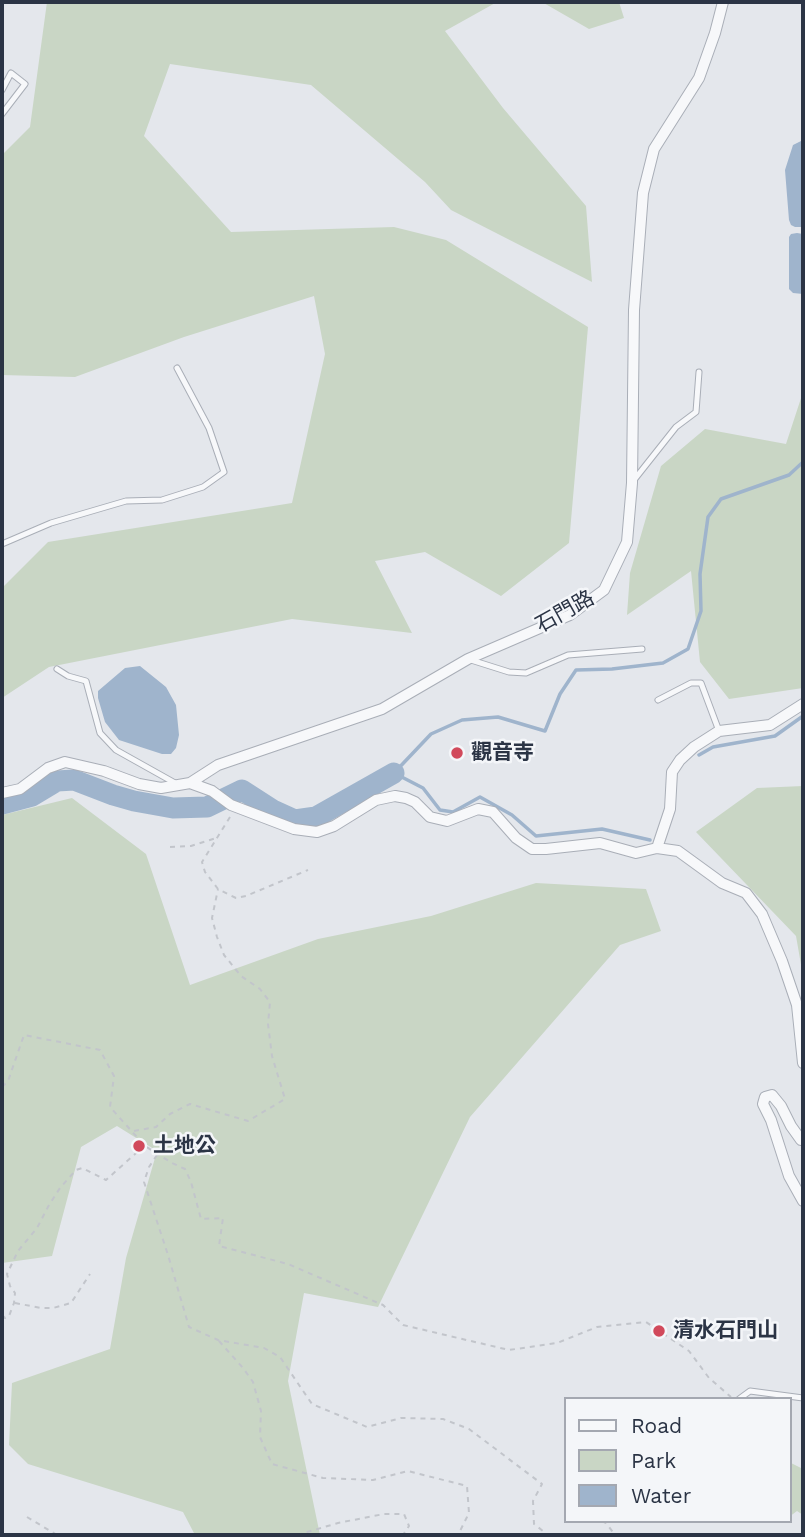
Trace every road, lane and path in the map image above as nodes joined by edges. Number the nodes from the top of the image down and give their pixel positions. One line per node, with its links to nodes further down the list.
1 (723, 2): 6 (street, 石門路)
2 (2, 90): 3 (lane)
3 (2, 114)
4 (177, 368): 7 (lane)
5 (699, 372): 6 (lane)
6 (632, 483): 9 (street, 石門路)
7 (2, 544)
8 (642, 649): 9 (lane)
9 (468, 659): 14 (street, 石門路)
10 (57, 669): 14 (lane)
11 (658, 700): 13 (lane)
12 (803, 704): 13 (street)
13 (719, 732): 19 (street)
14 (184, 784): 15 (street); 16 (street)
15 (2, 793)
16 (231, 805): 17 (path); 19 (street)
17 (217, 838): 18 (path); 21 (path)
18 (170, 847)
19 (657, 848): 22 (street)
20 (308, 870): 21 (path)
21 (218, 889): 24 (path)
22 (803, 1063)
23 (2, 1087): 24 (path)
24 (133, 1131): 26 (path)
25 (803, 1140): 28 (street)
26 (145, 1146): 27 (path); 30 (path)
27 (158, 1154): 34 (path); 35 (path)
28 (803, 1201)
29 (2, 1273): 30 (path)
30 (7, 1274): 32 (path)
31 (90, 1274): 32 (path)
32 (14, 1303): 33 (path)
33 (2, 1315)
34 (218, 1340): 42 (path); 43 (path)
35 (734, 1397)
36 (740, 1397): 37 (lane)
37 (803, 1398)
38 (27, 1517): 39 (path)
39 (57, 1535)
40 (297, 1535): 41 (path)
41 (402, 1535)
42 (458, 1535)
43 (548, 1535)

